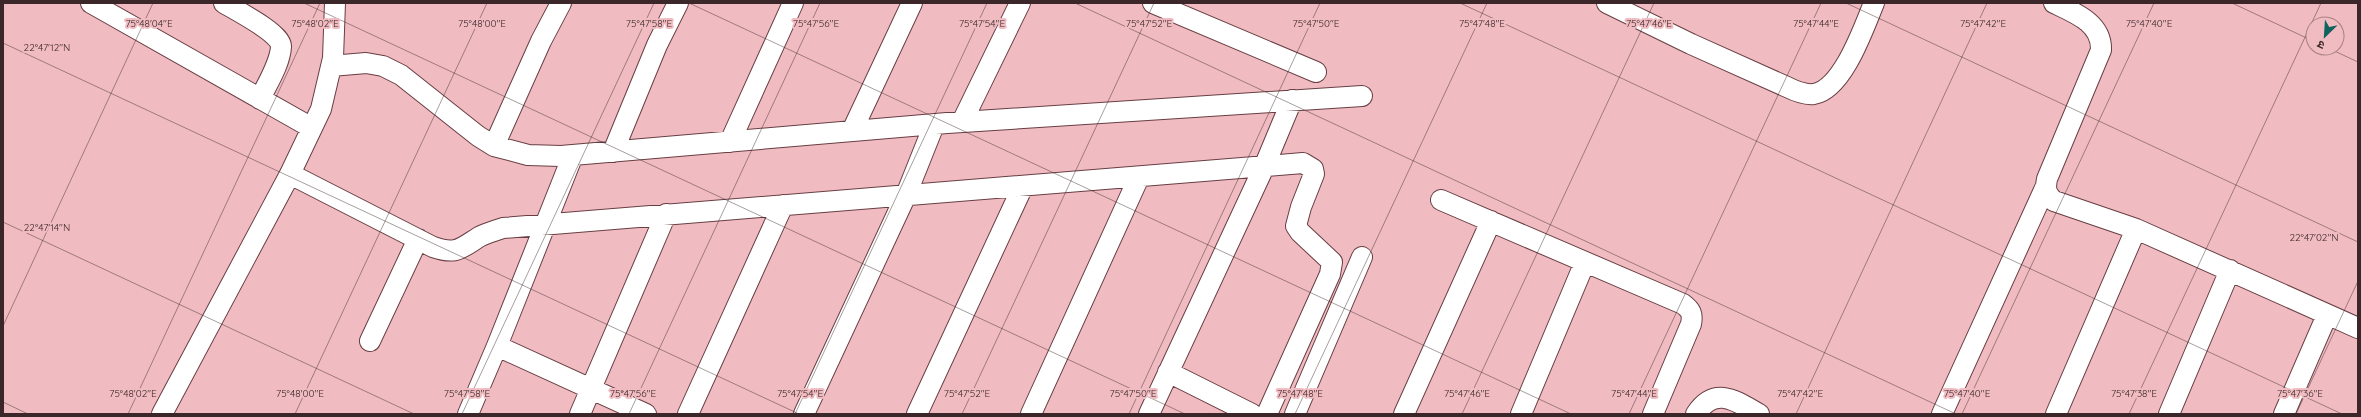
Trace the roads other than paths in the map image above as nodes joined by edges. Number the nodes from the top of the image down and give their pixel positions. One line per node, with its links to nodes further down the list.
1 (91, 3): 16 (street)
2 (224, 3): 16 (street)
3 (335, 3): 13 (street)
4 (561, 3): 23 (street)
5 (678, 3): 24 (street)
6 (794, 3): 22 (street)
7 (912, 3): 21 (street)
8 (1020, 3): 18 (street)
9 (1153, 3): 14 (street)
10 (1607, 3): 11 (street)
11 (1874, 3)
12 (2054, 3): 30 (street)
13 (331, 66): 20 (street); 23 (street)
14 (1316, 72)
15 (1362, 96): 17 (street)
16 (260, 99): 20 (street)
17 (1292, 100): 18 (street); 26 (street)
18 (962, 122): 19 (street)
19 (934, 125): 21 (street); 31 (street)
20 (312, 128): 27 (street)
21 (852, 131): 22 (street)
22 (730, 142): 24 (street)
23 (494, 146): 25 (street)
24 (613, 152): 25 (street)
25 (573, 155): 36 (street)
26 (1264, 167): 28 (street); 46 (street); 58 (street)
27 (290, 174): 38 (street); 48 (street)
28 (1139, 177): 29 (street); 55 (street)
29 (1023, 186): 31 (street); 54 (street)
30 (2045, 188): 37 (street); 65 (street)
31 (906, 195): 33 (street); 53 (street)
32 (1441, 200): 35 (street)
33 (783, 205): 34 (street); 52 (street)
34 (666, 214): 36 (street); 47 (street)
35 (1491, 221): 40 (street); 60 (street)
36 (546, 224): 38 (street); 45 (street)
37 (2136, 229): 41 (street); 66 (street)
38 (418, 240): 44 (street)
39 (1362, 257): 59 (street)
40 (1584, 262): 61 (street); 62 (street)
41 (2230, 270): 42 (street); 67 (street)
42 (2327, 315): 43 (street); 68 (street)
43 (2358, 328)
44 (370, 341)
45 (497, 346): 47 (street); 49 (street)
46 (1168, 372): 56 (street); 57 (street)
47 (591, 389): 50 (street); 51 (street)
48 (162, 414)
49 (468, 414)
50 (580, 414)
51 (646, 414)
52 (688, 414)
53 (804, 414)
54 (917, 414)
55 (1031, 414)
56 (1149, 414)
57 (1252, 414)
58 (1267, 414)
59 (1295, 414)
60 (1404, 414)
61 (1521, 414)
62 (1653, 414)
63 (1696, 414): 64 (street)
64 (1759, 414)
65 (1942, 414)
66 (2056, 414)
67 (2169, 414)
68 (2284, 414)

